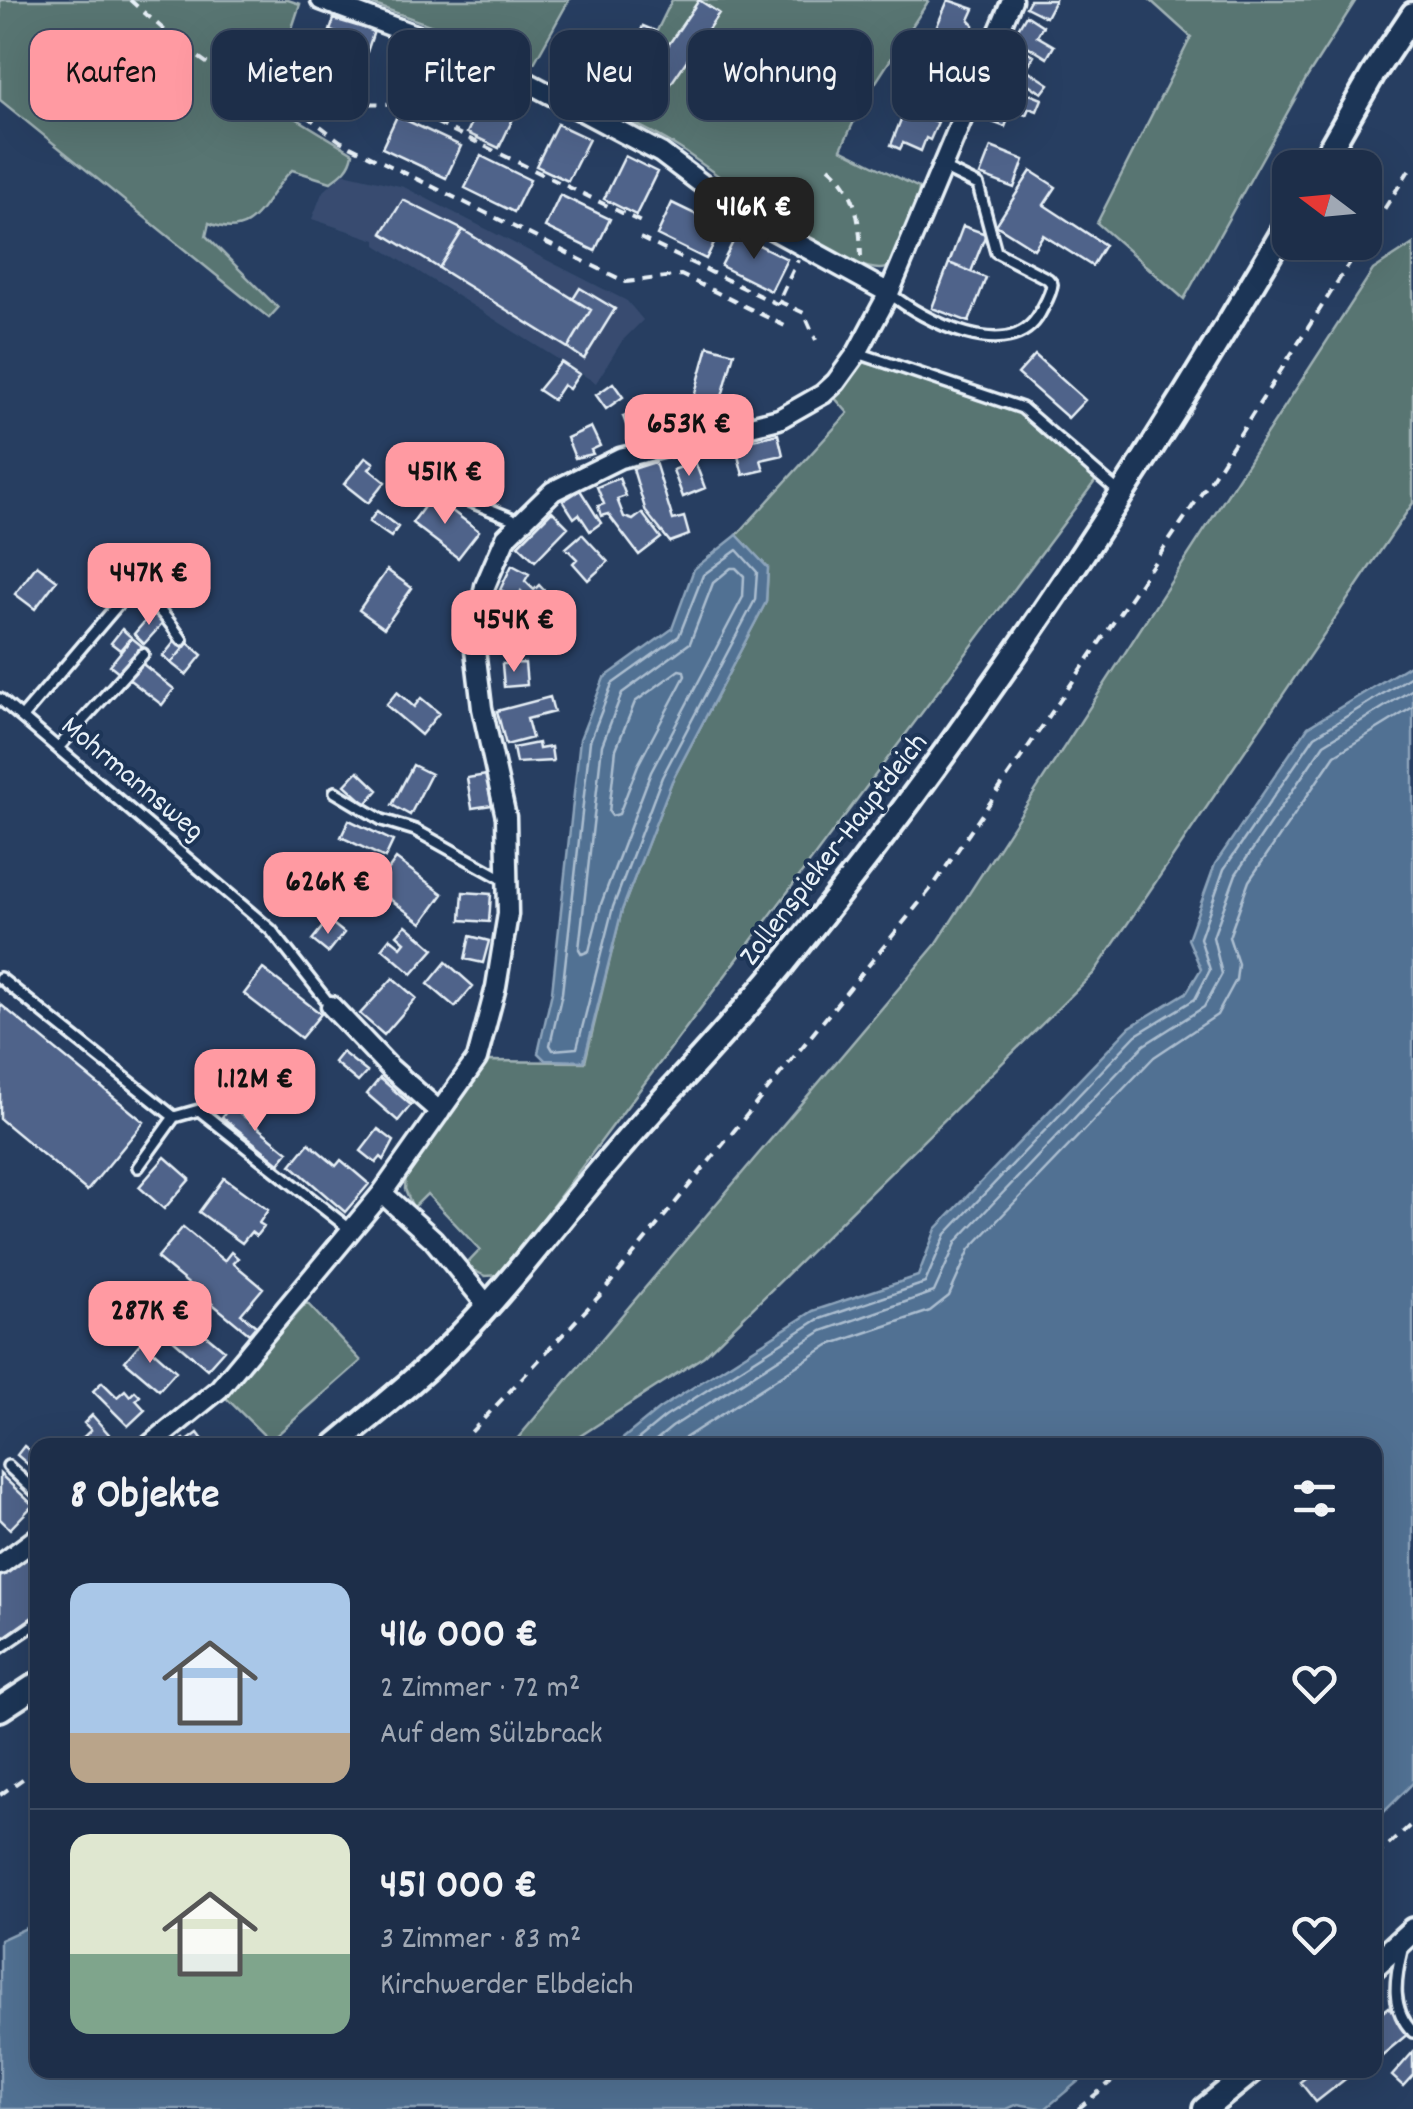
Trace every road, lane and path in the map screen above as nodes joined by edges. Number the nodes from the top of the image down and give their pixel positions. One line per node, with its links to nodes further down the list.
1 (130, 0): 5 (path)
2 (320, 0): 15 (street)
3 (1012, 0): 11 (street)
4 (1413, 14): 8 (street)
5 (212, 66)
6 (368, 104): 13 (path)
7 (311, 120): 21 (path)
8 (1328, 150)
9 (1413, 164): 12 (path)
10 (829, 167): 18 (path)
11 (941, 167): 19 (street); 19 (lane)
12 (1382, 213)
13 (647, 225)
14 (640, 238): 20 (path)
15 (804, 247): 18 (street); 20 (path)
16 (1272, 251): 25 (street, Zollenspieker-Hauptdeich)
17 (1352, 260): 44 (path)
18 (859, 276): 19 (street)
19 (889, 293): 23 (street)
20 (778, 301): 22 (path)
21 (790, 328)
22 (816, 340)
23 (857, 353): 25 (lane); 26 (street)
24 (406, 476): 26 (lane)
25 (1123, 496): 41 (street, Zollenspieker-Hauptdeich)
26 (518, 525): 33 (street)
27 (182, 640): 30 (lane)
28 (143, 654): 31 (lane)
29 (0, 699): 30 (lane, Mohrmannsweg)
30 (22, 718): 31 (lane, Mohrmannsweg)
31 (58, 748): 35 (lane, Mohrmannsweg)
32 (334, 792): 33 (lane)
33 (508, 881): 36 (street)
34 (0, 978): 37 (lane)
35 (330, 1006): 36 (street, Mohrmannsweg)
36 (440, 1112): 39 (street)
37 (174, 1118): 38 (lane); 40 (lane)
38 (138, 1167)
39 (382, 1192): 40 (street); 41 (street)
40 (352, 1230): 42 (street)
41 (488, 1306): 43 (street, Zollenspieker-Hauptdeich)
42 (159, 1438)
43 (344, 1438)
44 (466, 1438)
45 (8, 1466): 46 (lane)
46 (30, 1487)
47 (30, 1543): 48 (street)
48 (0, 1565)
49 (30, 1627): 50 (lane)
50 (0, 1648)
51 (30, 1689): 52 (street)
52 (0, 1709)
53 (30, 1774): 54 (path)
54 (0, 1795)
55 (1413, 1823): 56 (path)
56 (1382, 1851)
57 (1409, 1934): 58 (street); 59 (lane)
58 (1382, 1959)
59 (1413, 2032)
60 (1115, 2078): 62 (path)
61 (1243, 2078): 63 (street)
62 (1078, 2109)
63 (1205, 2109)

